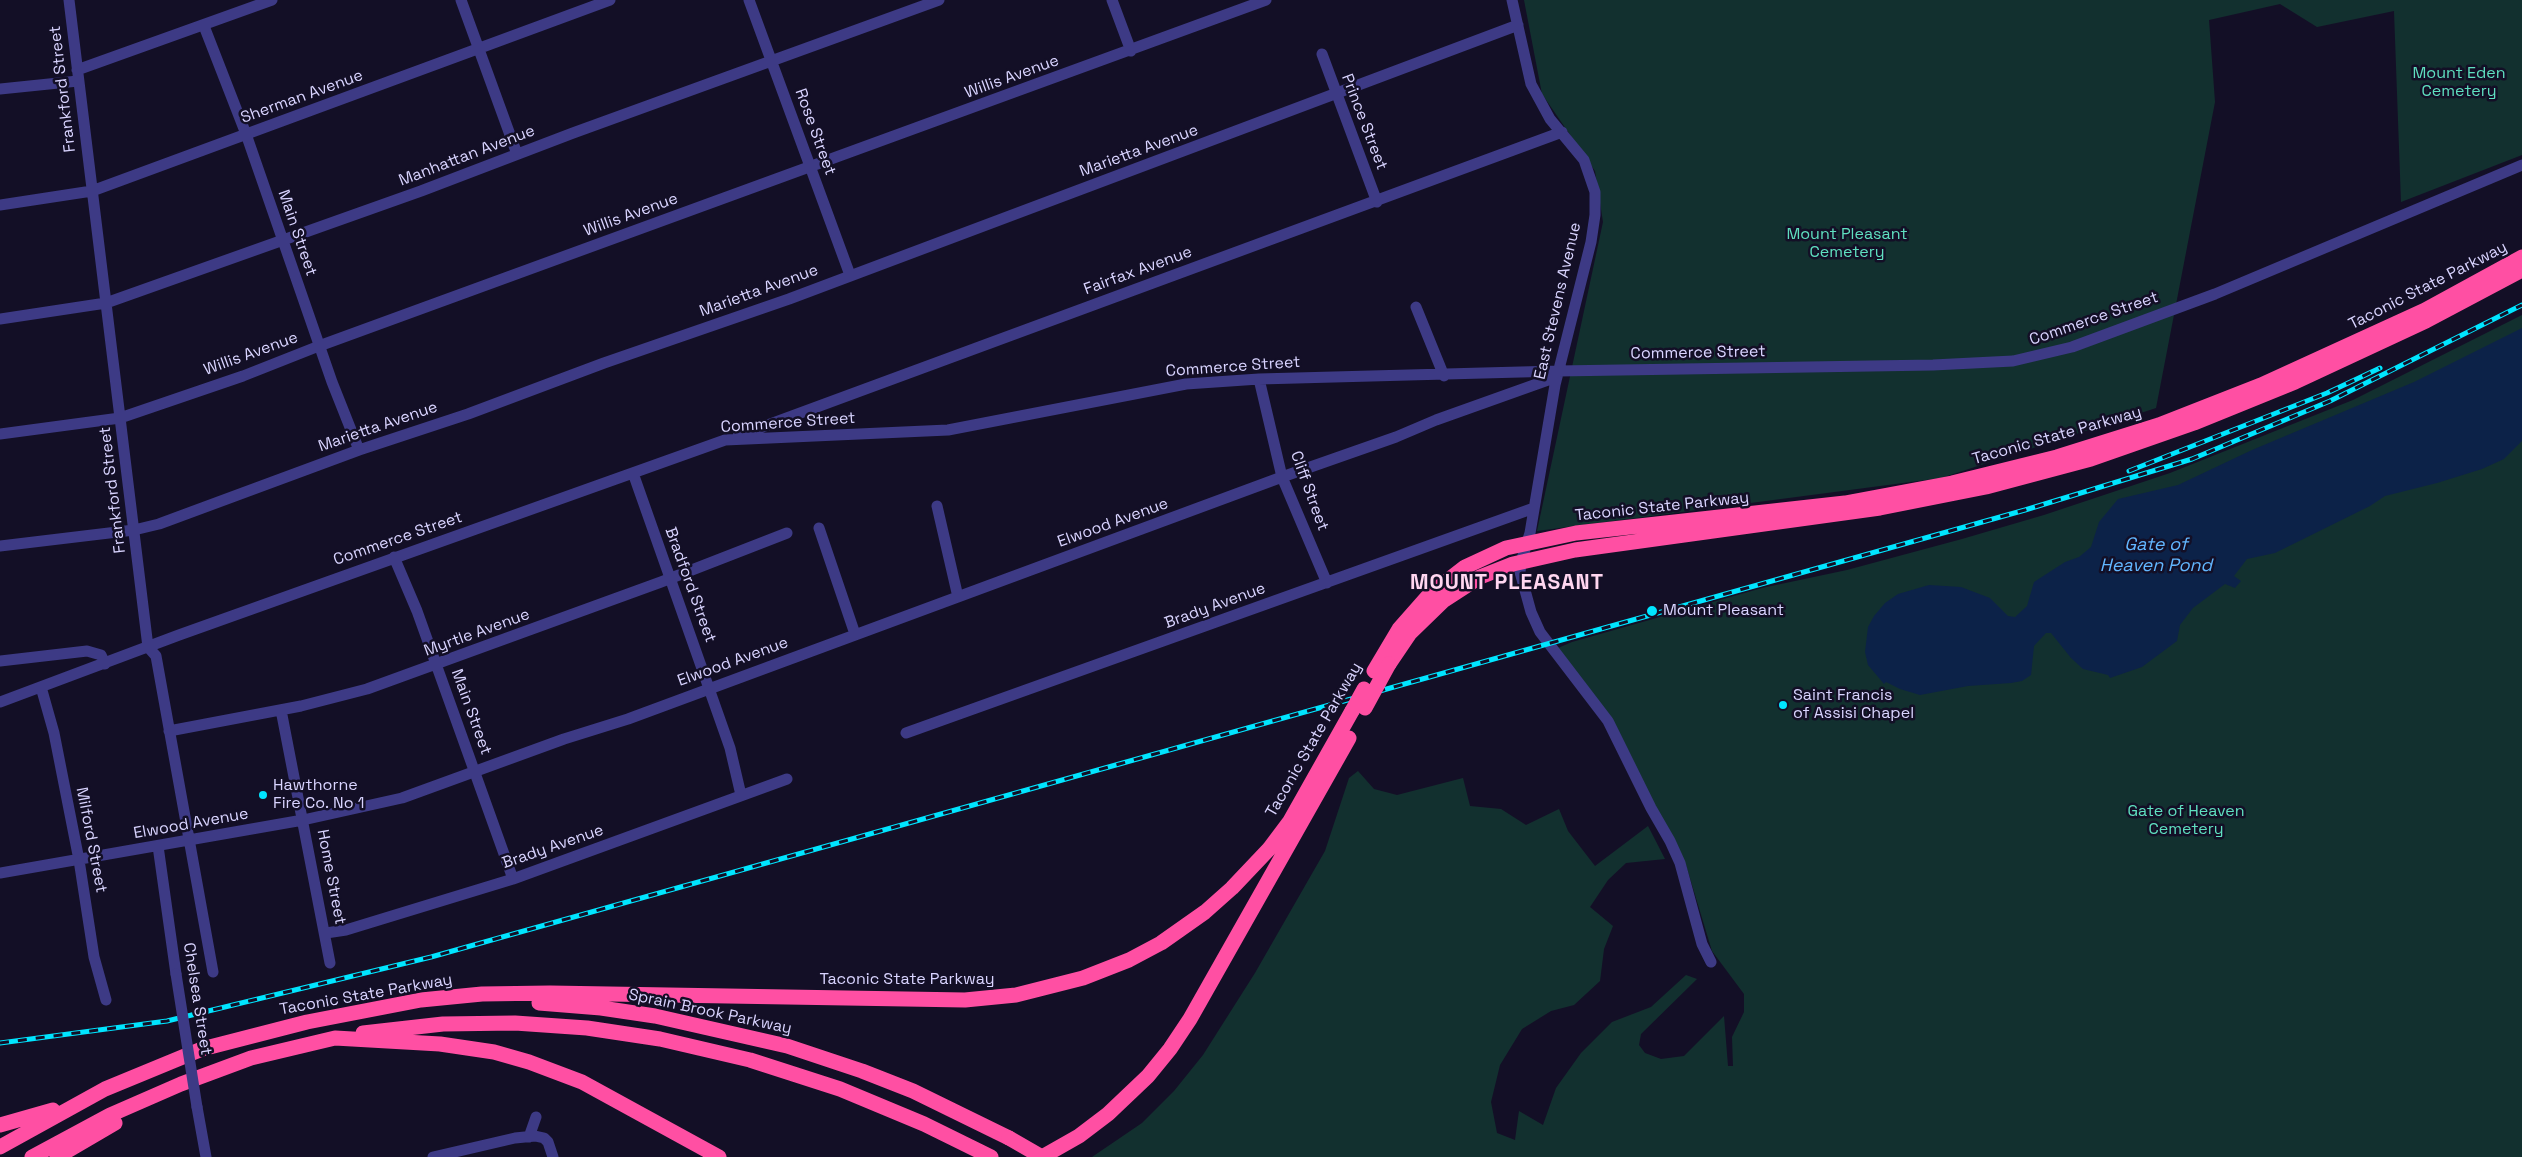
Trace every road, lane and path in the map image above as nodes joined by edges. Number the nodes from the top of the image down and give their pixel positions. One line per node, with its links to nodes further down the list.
1 (69, 0): 16 (street, Frankford Street)
2 (272, 0): 11 (street)
3 (461, 0): 12 (street)
4 (610, 0): 12 (street, Sherman Avenue)
5 (749, 0): 15 (street, Rose Street)
6 (939, 0): 15 (street, Manhattan Avenue)
7 (1112, 0): 13 (street)
8 (1266, 0): 13 (street, Willis Avenue)
9 (1512, 0): 10 (street, East Stevens Avenue)
10 (1518, 25): 18 (street, Marietta Avenue); 19 (street, East Stevens Avenue)
11 (204, 26): 16 (street); 20 (street, Main Street)
12 (479, 48): 20 (street, Sherman Avenue); 21 (street)
13 (1131, 51): 23 (street, Willis Avenue)
14 (1322, 54): 18 (street, Prince Street)
15 (772, 61): 21 (street, Manhattan Avenue); 23 (street, Rose Street)
16 (77, 76): 17 (street); 24 (street, Frankford Street)
17 (0, 89)
18 (1336, 95): 25 (street, Prince Street); 30 (street, Marietta Avenue)
19 (1562, 132): 25 (street, Fairfax Avenue); 35 (street, East Stevens Avenue)
20 (246, 134): 24 (street, Sherman Avenue); 27 (street, Main Street)
21 (517, 154): 27 (street, Manhattan Avenue)
22 (2522, 165): 35 (street, Commerce Street)
23 (811, 166): 30 (street, Rose Street); 34 (street, Willis Avenue)
24 (92, 191): 26 (street, Sherman Avenue); 31 (street, Frankford Street)
25 (1377, 202): 40 (street, Fairfax Avenue)
26 (0, 205)
27 (282, 241): 31 (street, Manhattan Avenue); 34 (street, Main Street)
28 (2522, 257): 49 (highway, Taconic State Parkway)
29 (2522, 270): 52 (highway, Taconic State Parkway)
30 (850, 275): 41 (street, Marietta Avenue)
31 (106, 303): 33 (street, Manhattan Avenue); 38 (street, Frankford Street)
32 (1416, 307): 36 (street)
33 (0, 319)
34 (319, 346): 38 (street, Willis Avenue); 41 (street, Main Street)
35 (1558, 371): 36 (street, Commerce Street); 43 (street, Elwood Avenue); 45 (street, East Stevens Avenue)
36 (1444, 376): 37 (street, Commerce Street)
37 (1259, 379): 40 (street, Commerce Street); 43 (street, Cliff Street)
38 (120, 418): 39 (street, Willis Avenue); 47 (street, Frankford Street)
39 (0, 434)
40 (725, 440): 42 (street, Commerce Street)
41 (359, 450): 47 (street, Marietta Avenue)
42 (632, 473): 51 (street, Commerce Street); 53 (street, Bradford Street)
43 (1282, 477): 54 (street, Cliff Street); 55 (street, Elwood Avenue)
44 (937, 506): 55 (street)
45 (1534, 508): 49 (street, East Stevens Avenue); 54 (street, Brady Avenue)
46 (819, 528): 56 (street)
47 (134, 530): 50 (street, Marietta Avenue); 57 (street, Frankford Street)
48 (787, 533): 53 (street, Myrtle Avenue)
49 (1527, 542): 52 (street, East Stevens Avenue); 64 (highway, Taconic State Parkway, bridge)
50 (0, 546)
51 (394, 557): 57 (street, Commerce Street); 60 (street, Main Street)
52 (1521, 562): 64 (highway, Taconic State Parkway, bridge); 78 (street)
53 (671, 578): 60 (street, Myrtle Avenue); 62 (street, Bradford Street)
54 (1327, 583): 67 (street, Brady Avenue)
55 (958, 597): 56 (street, Elwood Avenue)
56 (856, 634): 62 (street, Elwood Avenue)
57 (148, 647): 59 (street, Commerce Street); 66 (street, Frankford Street)
58 (0, 660): 59 (street)
59 (105, 664): 61 (street, Commerce Street)
60 (436, 665): 65 (street, Myrtle Avenue); 68 (street, Main Street)
61 (41, 687): 63 (street, Commerce Street); 74 (street, Milford Street)
62 (709, 688): 68 (street, Elwood Avenue); 70 (street, Bradford Street)
63 (0, 702)
64 (1358, 709): 82 (highway, Taconic State Parkway); 97 (highway, Taconic State Parkway)
65 (281, 710): 66 (street, Myrtle Avenue); 71 (street, Home Street)
66 (170, 731): 72 (street, Frankford Street)
67 (906, 733)
68 (475, 771): 71 (street, Elwood Avenue); 76 (street, Main Street)
69 (787, 779): 70 (street, Brady Avenue)
70 (740, 795): 76 (street, Brady Avenue)
71 (303, 820): 72 (street, Elwood Avenue); 77 (street, Home Street)
72 (190, 840): 73 (street, Elwood Avenue); 80 (street, Frankford Street)
73 (158, 846): 74 (street, Elwood Avenue); 93 (street, Chelsea Street, bridge)
74 (79, 860): 75 (street, Elwood Avenue); 81 (street, Milford Street)
75 (0, 873)
76 (513, 879): 77 (street, Brady Avenue)
77 (326, 933): 79 (street, Home Street)
78 (1711, 962)
79 (330, 963)
80 (213, 972)
81 (106, 1000)
82 (348, 1014): 85 (highway, Taconic State Parkway); 97 (highway, Sprain Brook Parkway, bridge)
83 (335, 1038): 84 (highway); 90 (highway); 96 (highway)
84 (181, 1084): 91 (highway); 92 (highway)
85 (76, 1104): 87 (highway); 89 (highway, Taconic State Parkway)
86 (536, 1117): 88 (street)
87 (0, 1125)
88 (529, 1137): 94 (street); 95 (street)
89 (0, 1148)
90 (986, 1154)
91 (32, 1157)
92 (57, 1157)
93 (206, 1157)
94 (435, 1157)
95 (553, 1157)
96 (719, 1157)
97 (1042, 1157)

